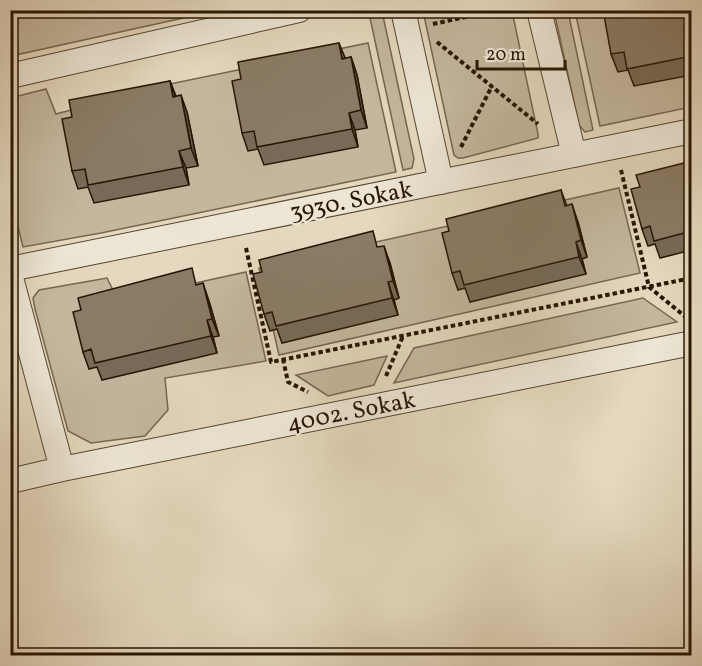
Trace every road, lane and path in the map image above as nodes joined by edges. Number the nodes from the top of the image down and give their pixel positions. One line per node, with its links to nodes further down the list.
1 (299, 10): 9 (street)
2 (403, 10): 16 (street)
3 (463, 10): 6 (path)
4 (498, 10): 6 (path)
5 (539, 10): 15 (street)
6 (458, 18): 7 (path)
7 (423, 26)
8 (433, 38): 10 (path)
9 (10, 76)
10 (492, 86): 11 (path); 14 (path)
11 (540, 126)
12 (692, 131): 13 (street, 3930. Sokak)
13 (615, 146): 15 (street, 3930. Sokak); 21 (path)
14 (460, 150)
15 (574, 155): 16 (street, 3930. Sokak)
16 (441, 182): 17 (street, 3930. Sokak)
17 (240, 222): 18 (street, 3930. Sokak); 23 (path)
18 (10, 269)
19 (10, 274): 26 (street)
20 (692, 278): 21 (path)
21 (649, 287): 22 (path); 23 (path)
22 (692, 321)
23 (403, 336): 25 (path)
24 (692, 343): 26 (street, 4002. Sokak)
25 (383, 382)
26 (62, 469): 27 (street, 4002. Sokak)
27 (10, 481)

